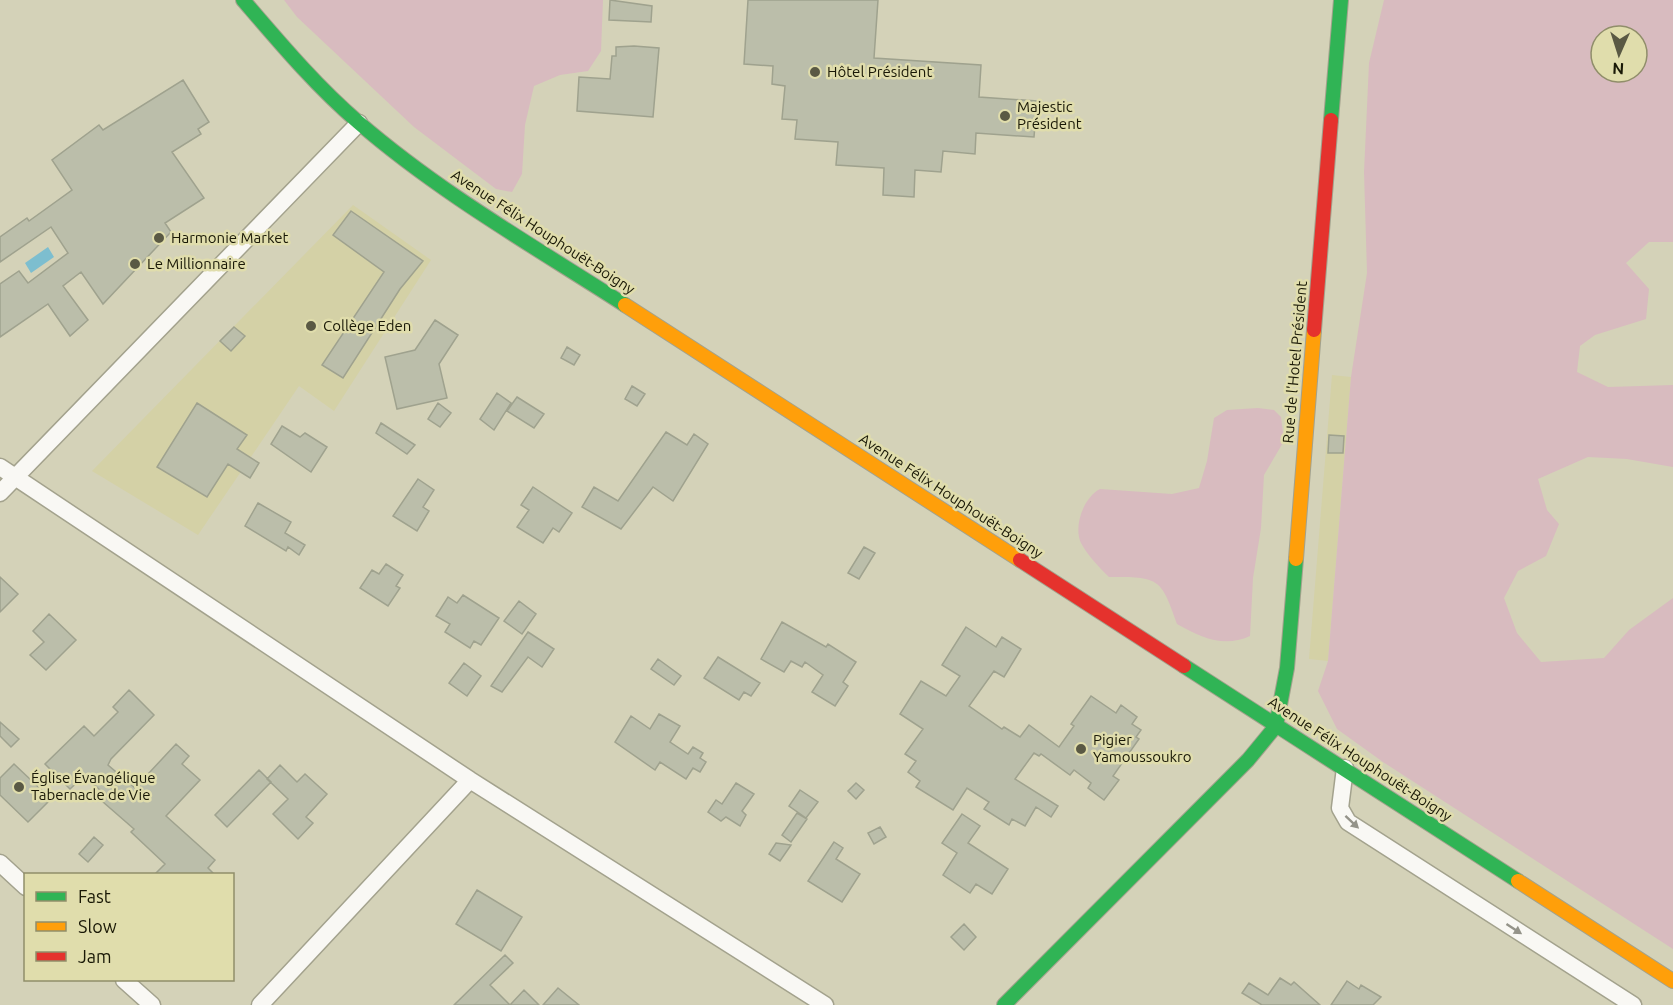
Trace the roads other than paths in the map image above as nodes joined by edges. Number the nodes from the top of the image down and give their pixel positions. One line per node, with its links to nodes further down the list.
1 (243, 0): 3 (main road, Avenue Félix Houphouët-Boigny)
2 (1341, 0): 7 (main road, Rue de l'Hotel Président)
3 (358, 123): 5 (street); 7 (main road, Avenue Félix Houphouët-Boigny)
4 (0, 467): 5 (street)
5 (15, 478): 6 (street); 9 (street)
6 (0, 494)
7 (1276, 726): 8 (main road, Avenue Félix Houphouët-Boigny); 17 (main road)
8 (1345, 768): 13 (main road, Avenue Félix Houphouët-Boigny); 18 (street, one-way to 18)
9 (470, 780): 15 (street); 16 (street)
10 (0, 863): 11 (street)
11 (24, 885)
12 (125, 981): 14 (street)
13 (1673, 981)
14 (152, 1005)
15 (260, 1005)
16 (825, 1005)
17 (1004, 1005)
18 (1633, 1005)

